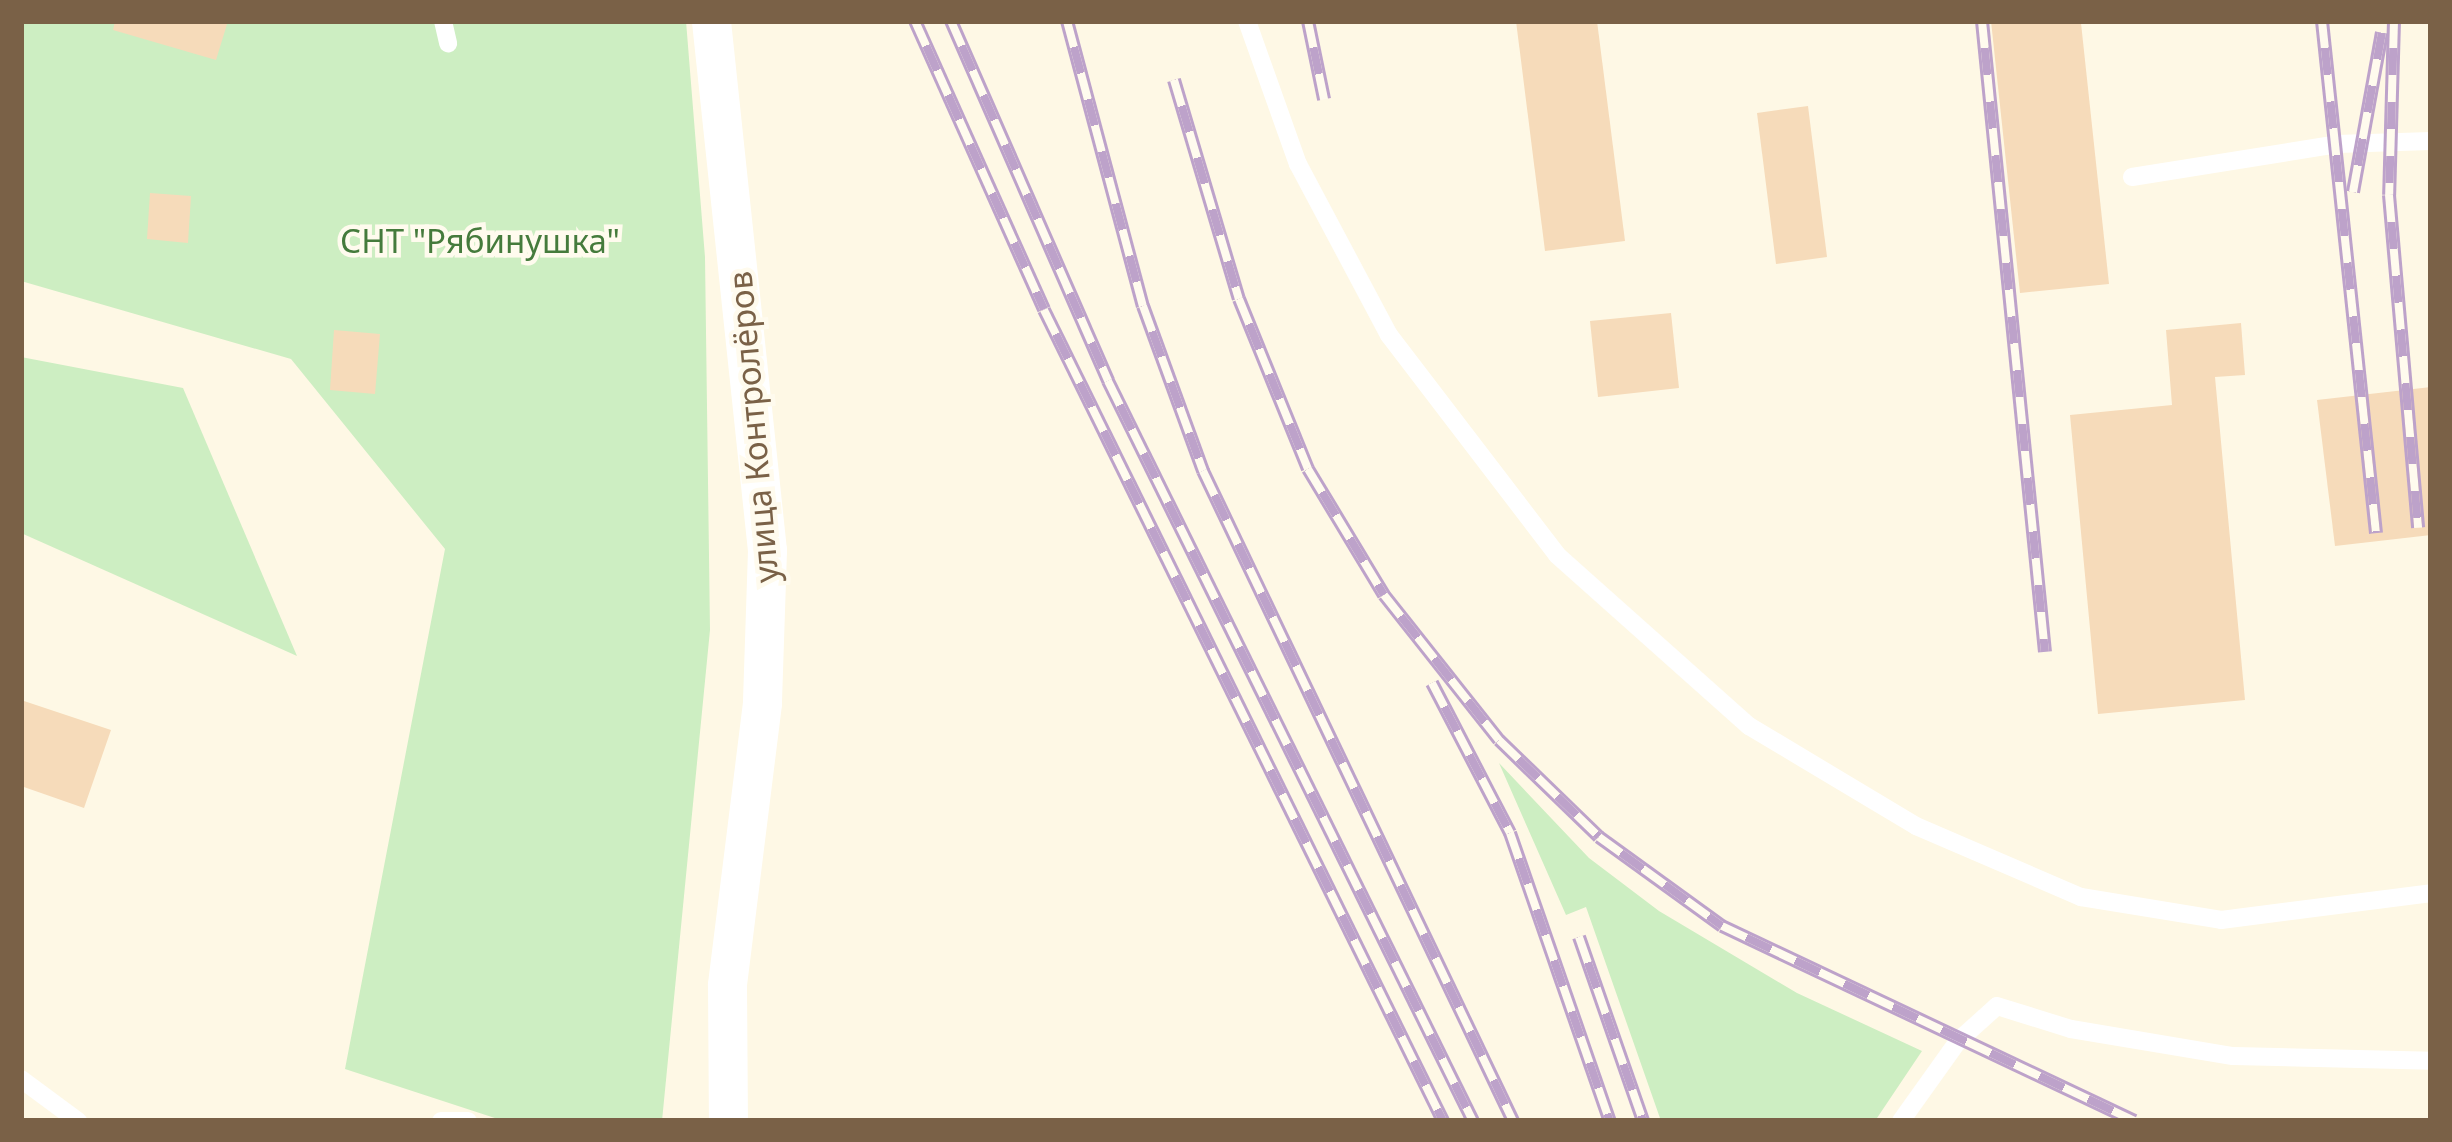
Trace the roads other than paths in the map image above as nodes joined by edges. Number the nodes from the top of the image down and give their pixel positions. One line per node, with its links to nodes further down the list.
1 (443, 21): 4 (lane)
2 (712, 21): 13 (street, улица Контролёров)
3 (1247, 21): 7 (lane)
4 (448, 43)
5 (2431, 141): 6 (lane)
6 (2132, 177)
7 (2431, 893)
8 (2431, 1061): 14 (lane)
9 (21, 1078): 10 (lane)
10 (78, 1121)
11 (441, 1121): 12 (lane)
12 (468, 1121)
13 (728, 1121)
14 (1901, 1121)

